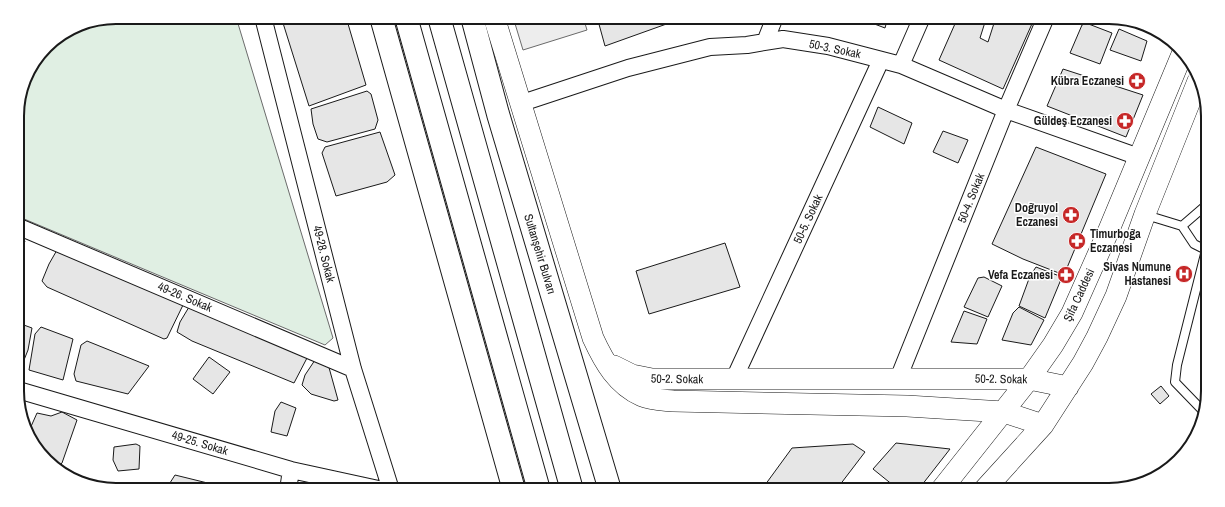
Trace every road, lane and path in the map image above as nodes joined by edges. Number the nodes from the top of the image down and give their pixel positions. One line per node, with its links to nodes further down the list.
1 (265, 24): 25 (street, 49-28. Sokak)
2 (383, 24): 38 (main road)
3 (408, 24): 39 (main road)
4 (441, 24): 40 (main road)
5 (474, 24): 41 (main road, Sultanşehir Bulvarı)
6 (496, 24): 15 (street)
7 (772, 24): 10 (street)
8 (919, 24): 13 (street)
9 (1043, 24): 16 (street, 50-4. Sokak)
10 (765, 42): 12 (street, 50-3. Sokak); 15 (street, 50-3. Sokak)
11 (1180, 58): 17 (street, Şifa Caddesi)
12 (881, 60): 13 (street, 50-3. Sokak); 26 (street, 50-5. Sokak)
13 (901, 65): 16 (street, 50-3. Sokak)
14 (1196, 86): 19 (street)
15 (522, 103): 24 (street)
16 (1006, 110): 17 (street, 50-3. Sokak); 27 (street, 50-4. Sokak)
17 (1139, 157): 28 (street, Şifa Caddesi)
18 (1201, 210): 20 (lane)
19 (1145, 214): 20 (lane); 29 (street)
20 (1182, 226): 22 (lane)
21 (24, 229): 25 (street, 49-26. Sokak)
22 (1201, 247)
23 (1201, 273): 31 (lane)
24 (603, 360): 26 (street, 50-2. Sokak); 32 (street, 50-2. Sokak)
25 (353, 369): 37 (street, 49-28. Sokak)
26 (734, 379): 27 (street, 50-2. Sokak)
27 (898, 379): 28 (street, 50-2. Sokak)
28 (1029, 379): 29 (street, 50-2. Sokak); 32 (street, Şifa Caddesi)
29 (1068, 387): 33 (street)
30 (24, 392): 34 (street, 49-25. Sokak)
31 (1199, 407)
32 (1004, 412): 33 (street, 50-2. Sokak); 42 (street, Şifa Caddesi)
33 (1043, 425): 43 (street)
34 (291, 470): 35 (street); 36 (street, 49-25. Sokak)
35 (289, 483)
36 (351, 483)
37 (389, 483)
38 (512, 483)
39 (537, 483)
40 (570, 483)
41 (608, 483)
42 (947, 483)
43 (990, 483)

